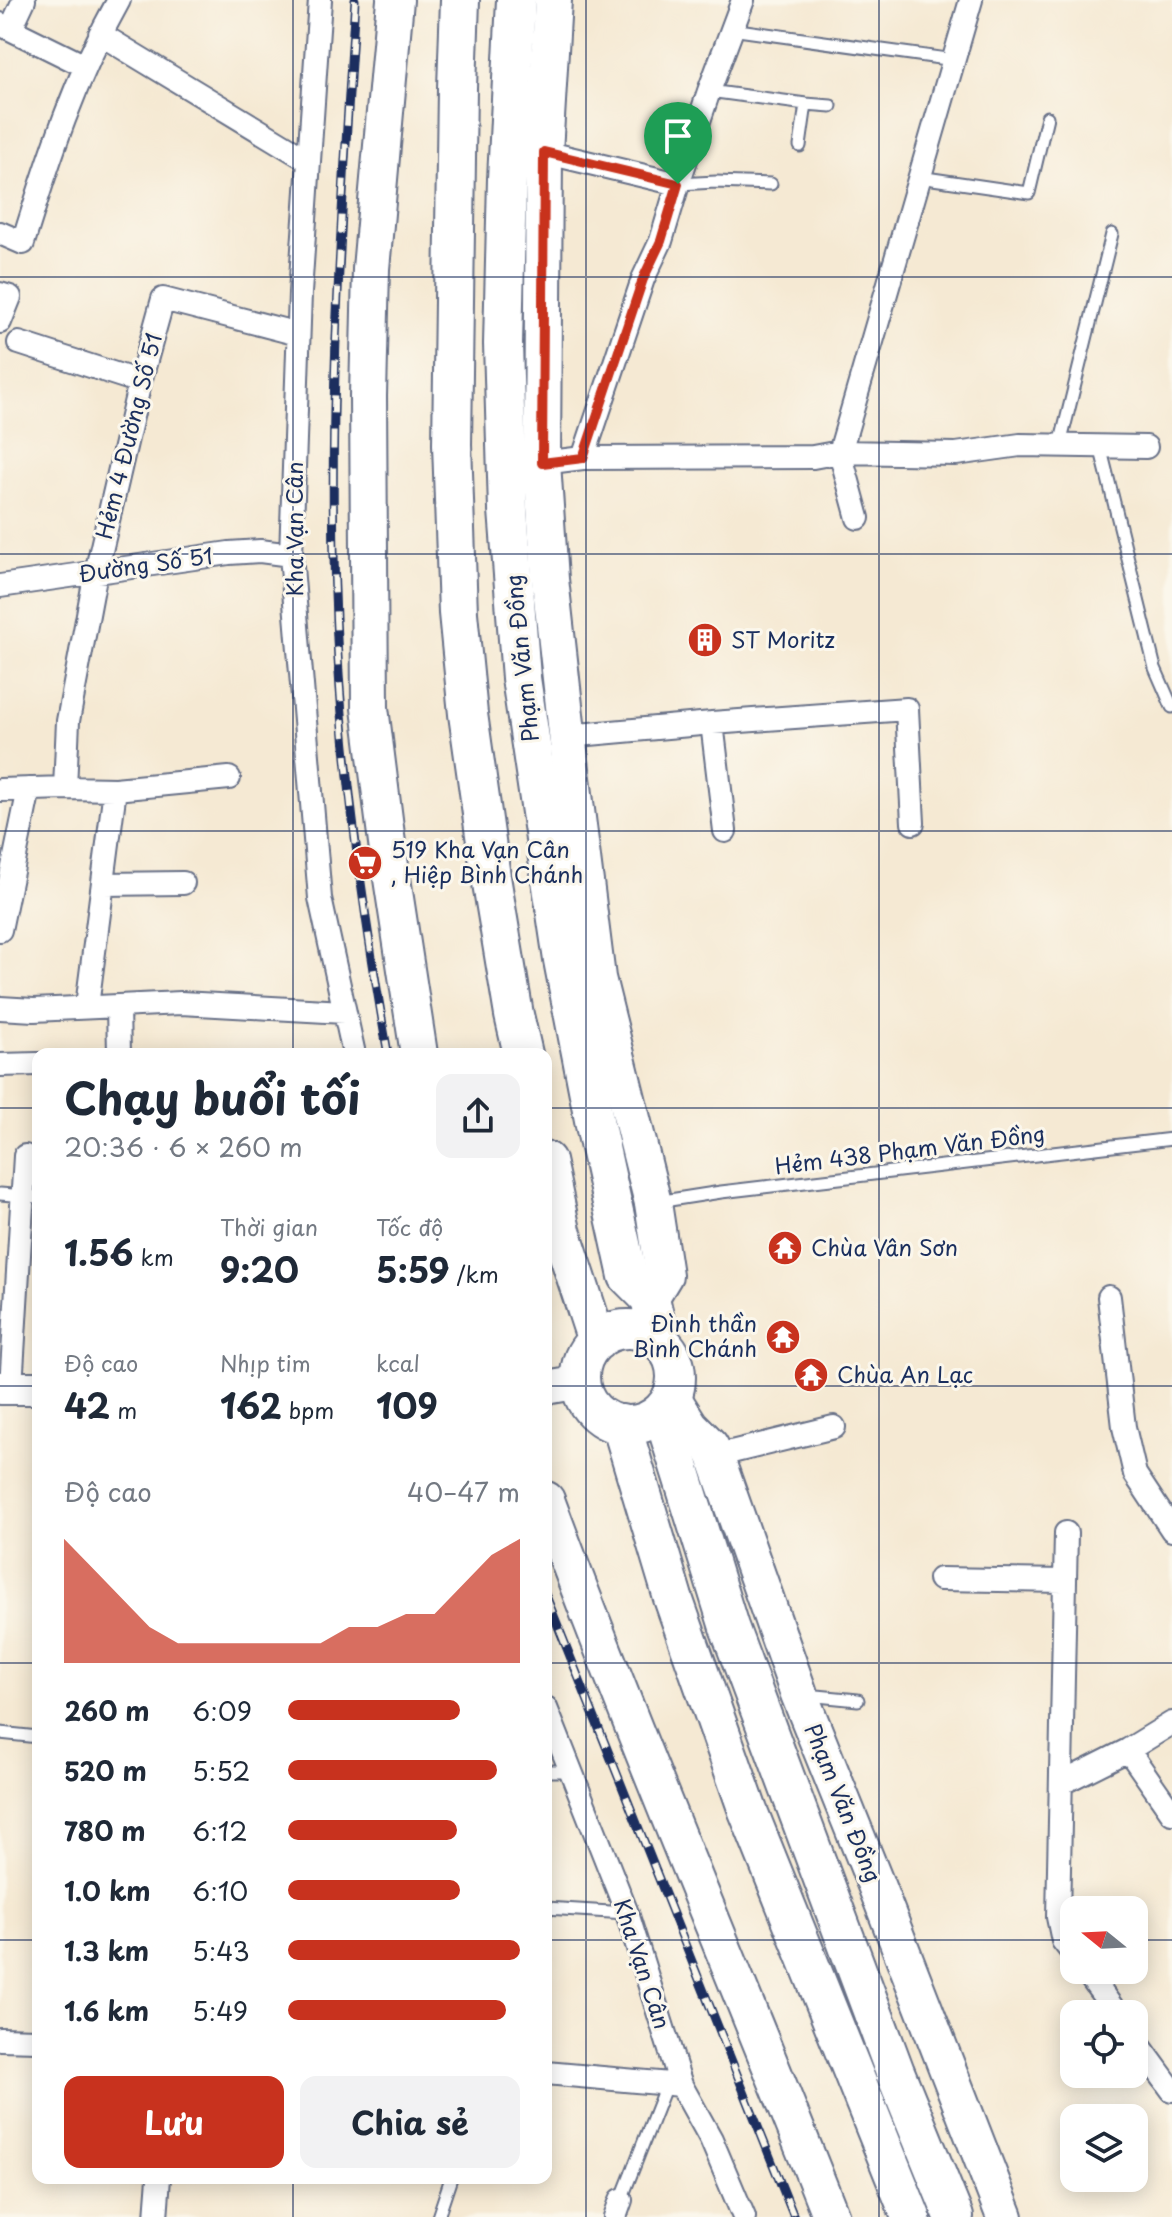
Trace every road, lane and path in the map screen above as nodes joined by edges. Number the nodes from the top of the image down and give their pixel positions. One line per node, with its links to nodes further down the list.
1 (24, 0): 10 (street)
2 (119, 0): 12 (street)
3 (320, 0): 21 (street, Kha Vạn Cân)
4 (395, 0): 61 (main road)
5 (460, 0): 62 (highway)
6 (516, 0): 71 (highway, Phạm Văn Đồng)
7 (553, 0): 20 (main road, Phạm Văn Đồng)
8 (743, 0): 11 (street)
9 (971, 0): 13 (street)
10 (6, 26): 14 (street)
11 (731, 29): 13 (lane); 15 (street)
12 (100, 34): 14 (street); 21 (street)
13 (954, 60): 22 (street)
14 (85, 66): 25 (street)
15 (709, 91): 16 (lane); 23 (street)
16 (806, 104): 17 (lane); 19 (lane)
17 (831, 106)
18 (1047, 117): 22 (lane)
19 (800, 146)
20 (544, 152): 23 (street); 37 (main road, Phạm Văn Đồng)
21 (308, 160): 29 (street, Kha Vạn Cân)
22 (918, 177): 35 (street)
23 (678, 184): 24 (lane); 36 (street)
24 (771, 184)
25 (0, 233)
26 (1112, 234): 32 (lane)
27 (0, 294): 28 (street)
28 (0, 322)
29 (298, 334): 31 (street, Hẻm 4 Đường Số 51); 39 (street, Kha Vạn Cân)
30 (19, 343): 31 (street)
31 (140, 382): 40 (street, Hẻm 4 Đường Số 51)
32 (1060, 445): 33 (street); 35 (street)
33 (1100, 445): 34 (street); 42 (lane)
34 (1146, 447)
35 (840, 452): 36 (street); 38 (street)
36 (583, 458): 37 (street)
37 (542, 463): 44 (main road, Phạm Văn Đồng)
38 (858, 518)
39 (291, 555): 40 (street, Đường Số 51); 58 (street, Kha Vạn Cân)
40 (96, 573): 41 (street, Đường Số 51); 46 (street, Hẻm 4 Đường Số 51)
41 (0, 586)
42 (1172, 707)
43 (712, 723): 44 (street); 50 (street); 51 (street)
44 (567, 736): 69 (main road, Phạm Văn Đồng)
45 (229, 778): 48 (street)
46 (65, 788): 47 (street); 48 (street)
47 (29, 789): 49 (street); 54 (street)
48 (115, 789): 53 (street)
49 (0, 790)
50 (913, 823)
51 (725, 831)
52 (183, 883): 53 (street)
53 (103, 884): 55 (street)
54 (0, 930)
55 (87, 1006): 56 (street); 57 (street)
56 (118, 1007): 58 (street); 59 (street)
57 (0, 1008)
58 (344, 1012): 60 (street, Kha Vạn Cân)
59 (119, 1048)
60 (353, 1048)
61 (418, 1048)
62 (522, 1048)
63 (32, 1064): 64 (street)
64 (0, 1065)
65 (1172, 1139): 69 (lane, Hẻm 438 Phạm Văn Đồng)
66 (25, 1156): 68 (street)
67 (552, 1189): 72 (highway)
68 (20, 1196): 75 (street)
69 (653, 1203): 71 (main road, Phạm Văn Đồng)
70 (1109, 1297): 81 (street)
71 (650, 1298): 73 (highway, Phạm Văn Đồng)
72 (597, 1341): 73 (highway); 74 (highway)
73 (660, 1341): 76 (highway)
74 (564, 1385): 77 (highway)
75 (16, 1388)
76 (667, 1404): 77 (highway); 79 (main road, Phạm Văn Đồng); 113 (highway, Phạm Văn Đồng)
77 (621, 1424): 112 (highway)
78 (834, 1427): 79 (street)
79 (715, 1456): 85 (main road, Phạm Văn Đồng)
80 (552, 1516): 111 (main road)
81 (1172, 1530)
82 (1066, 1533): 84 (street)
83 (940, 1579): 84 (street)
84 (1064, 1581): 94 (street)
85 (799, 1694): 86 (lane); 114 (main road, Phạm Văn Đồng)
86 (858, 1700)
87 (1172, 1723): 91 (street)
88 (552, 1724): 93 (street, Kha Vạn Cân)
89 (0, 1733): 90 (lane)
90 (32, 1736)
91 (1128, 1750): 94 (street); 95 (street)
92 (552, 1771): 93 (lane)
93 (569, 1771): 97 (street, Kha Vạn Cân)
94 (1062, 1783): 98 (street)
95 (1172, 1813)
96 (552, 1908): 97 (lane)
97 (627, 1913): 103 (street, Kha Vạn Cân)
98 (1060, 1927)
99 (0, 2039): 100 (street)
100 (32, 2040)
101 (1148, 2057): 104 (street)
102 (552, 2074): 103 (street)
103 (674, 2085): 107 (lane); 110 (street, Kha Vạn Cân)
104 (1172, 2090)
105 (159, 2184): 108 (street)
106 (449, 2184): 109 (lane)
107 (618, 2208)
108 (156, 2217)
109 (438, 2217)
110 (744, 2217)
111 (831, 2217)
112 (911, 2217)
113 (954, 2217)
114 (1005, 2217)

